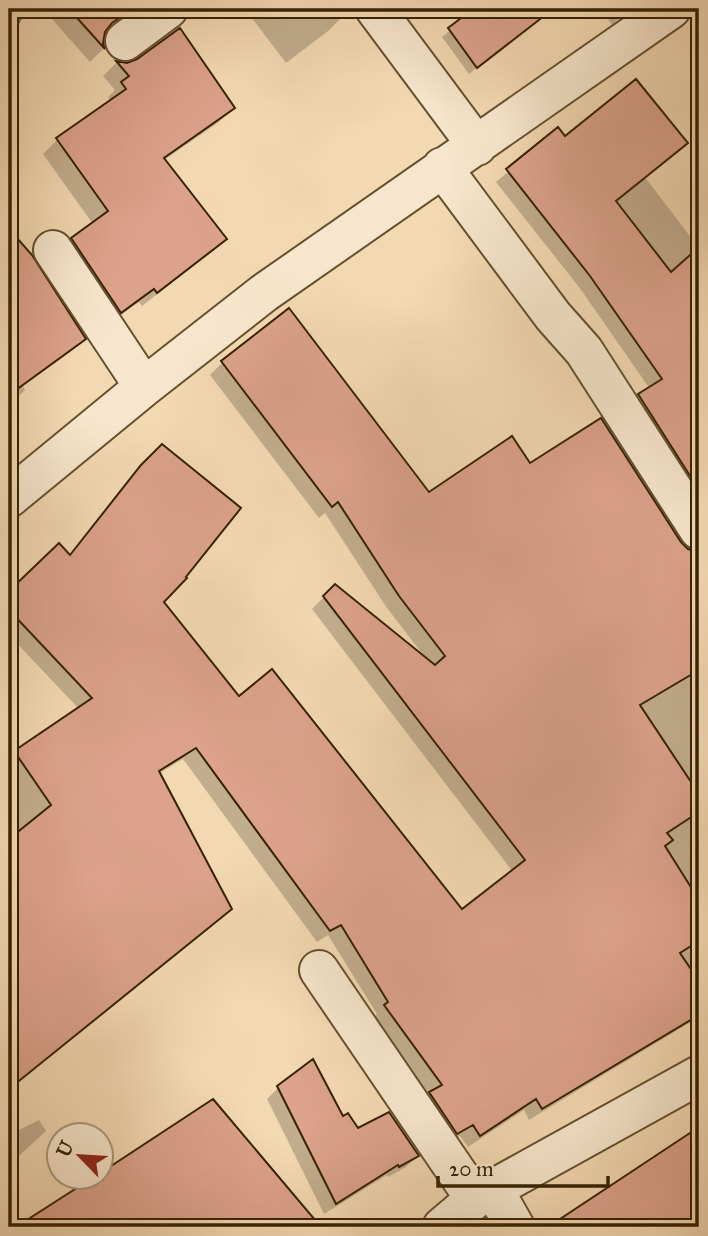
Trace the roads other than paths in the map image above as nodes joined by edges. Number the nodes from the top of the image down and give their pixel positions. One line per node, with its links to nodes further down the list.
1 (167, 9): 4 (street)
2 (375, 9): 5 (street)
3 (671, 9): 5 (street)
4 (125, 41)
5 (477, 146): 6 (street)
6 (442, 167): 8 (street); 10 (street)
7 (53, 250): 8 (street)
8 (144, 387): 9 (street)
9 (9, 498)
10 (699, 530)
11 (319, 970): 13 (street)
12 (699, 1075): 13 (street)
13 (484, 1194): 14 (street); 15 (street)
14 (442, 1227)
15 (515, 1227)

